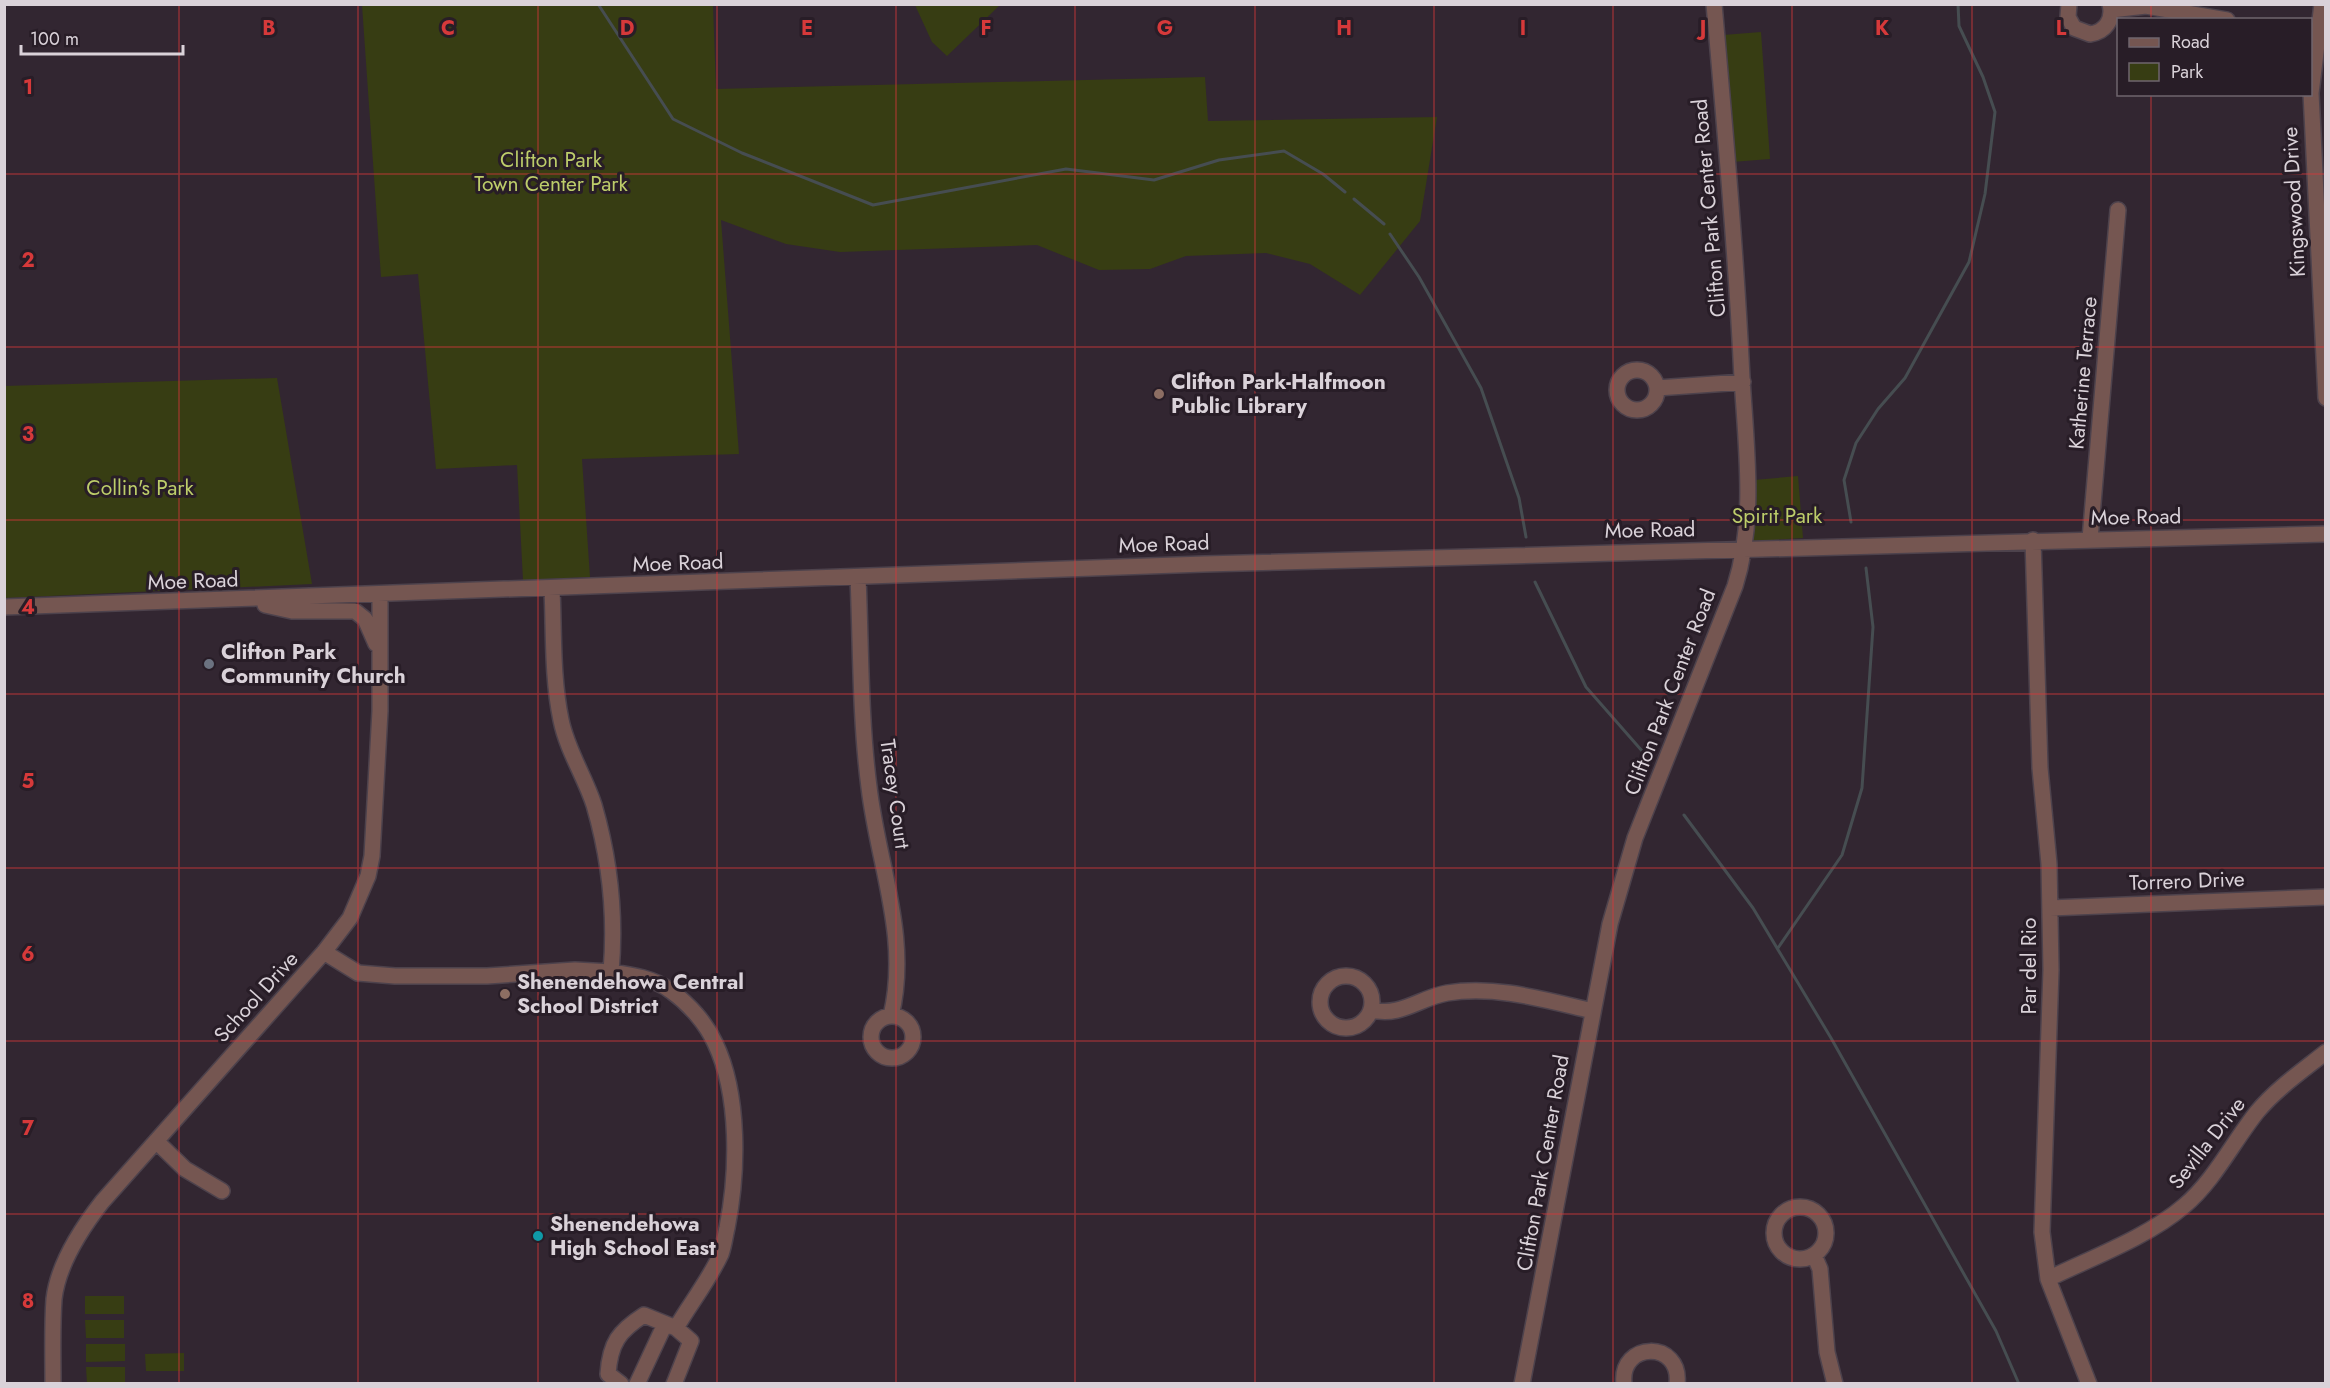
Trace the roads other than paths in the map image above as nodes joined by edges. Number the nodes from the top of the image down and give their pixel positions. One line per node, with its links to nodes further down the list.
1 (1714, 4): 10 (street, Clifton Park Center Road)
2 (2069, 4): 4 (street)
3 (2322, 4): 6 (street, Kingswood Drive)
4 (2110, 7): 5 (street)
5 (2215, 18)
6 (2314, 34): 7 (street, Kingswood Drive)
7 (2312, 73)
8 (2311, 96): 12 (street, Kingswood Drive)
9 (2118, 210): 14 (street, Katherine Terrace)
10 (1743, 382): 11 (street); 16 (street, Clifton Park Center Road)
11 (1657, 388)
12 (2325, 398)
13 (2325, 534): 14 (street, Moe Road)
14 (2090, 539): 15 (street, Moe Road)
15 (2033, 540): 16 (street, Moe Road); 24 (street, Par del Rio)
16 (1745, 549): 17 (street, Moe Road); 28 (street, Clifton Park Center Road)
17 (858, 577): 18 (street, Moe Road); 29 (street, Tracey Court)
18 (552, 589): 19 (street, Moe Road); 26 (street)
19 (380, 594): 20 (street, Moe Road); 22 (street, School Drive)
20 (247, 600): 21 (street, Moe Road); 22 (street)
21 (4, 607)
22 (381, 668): 25 (street, School Drive)
23 (2325, 897): 24 (street, Torrero Drive)
24 (2050, 908): 34 (street, Par del Rio)
25 (324, 952): 26 (street); 31 (street, School Drive)
26 (611, 972): 35 (street)
27 (1372, 1010): 28 (street)
28 (1593, 1011): 40 (street, Clifton Park Center Road)
29 (891, 1016)
30 (2325, 1052): 34 (street, Sevilla Drive)
31 (156, 1141): 32 (street); 36 (street, School Drive)
32 (222, 1191)
33 (1814, 1255): 43 (street)
34 (2048, 1279): 44 (street, Par del Rio)
35 (670, 1326): 37 (street); 38 (street); 39 (street)
36 (53, 1383)
37 (621, 1383)
38 (637, 1383)
39 (674, 1383)
40 (1522, 1383)
41 (1624, 1383): 42 (street)
42 (1677, 1383)
43 (1835, 1383)
44 (2089, 1383)

